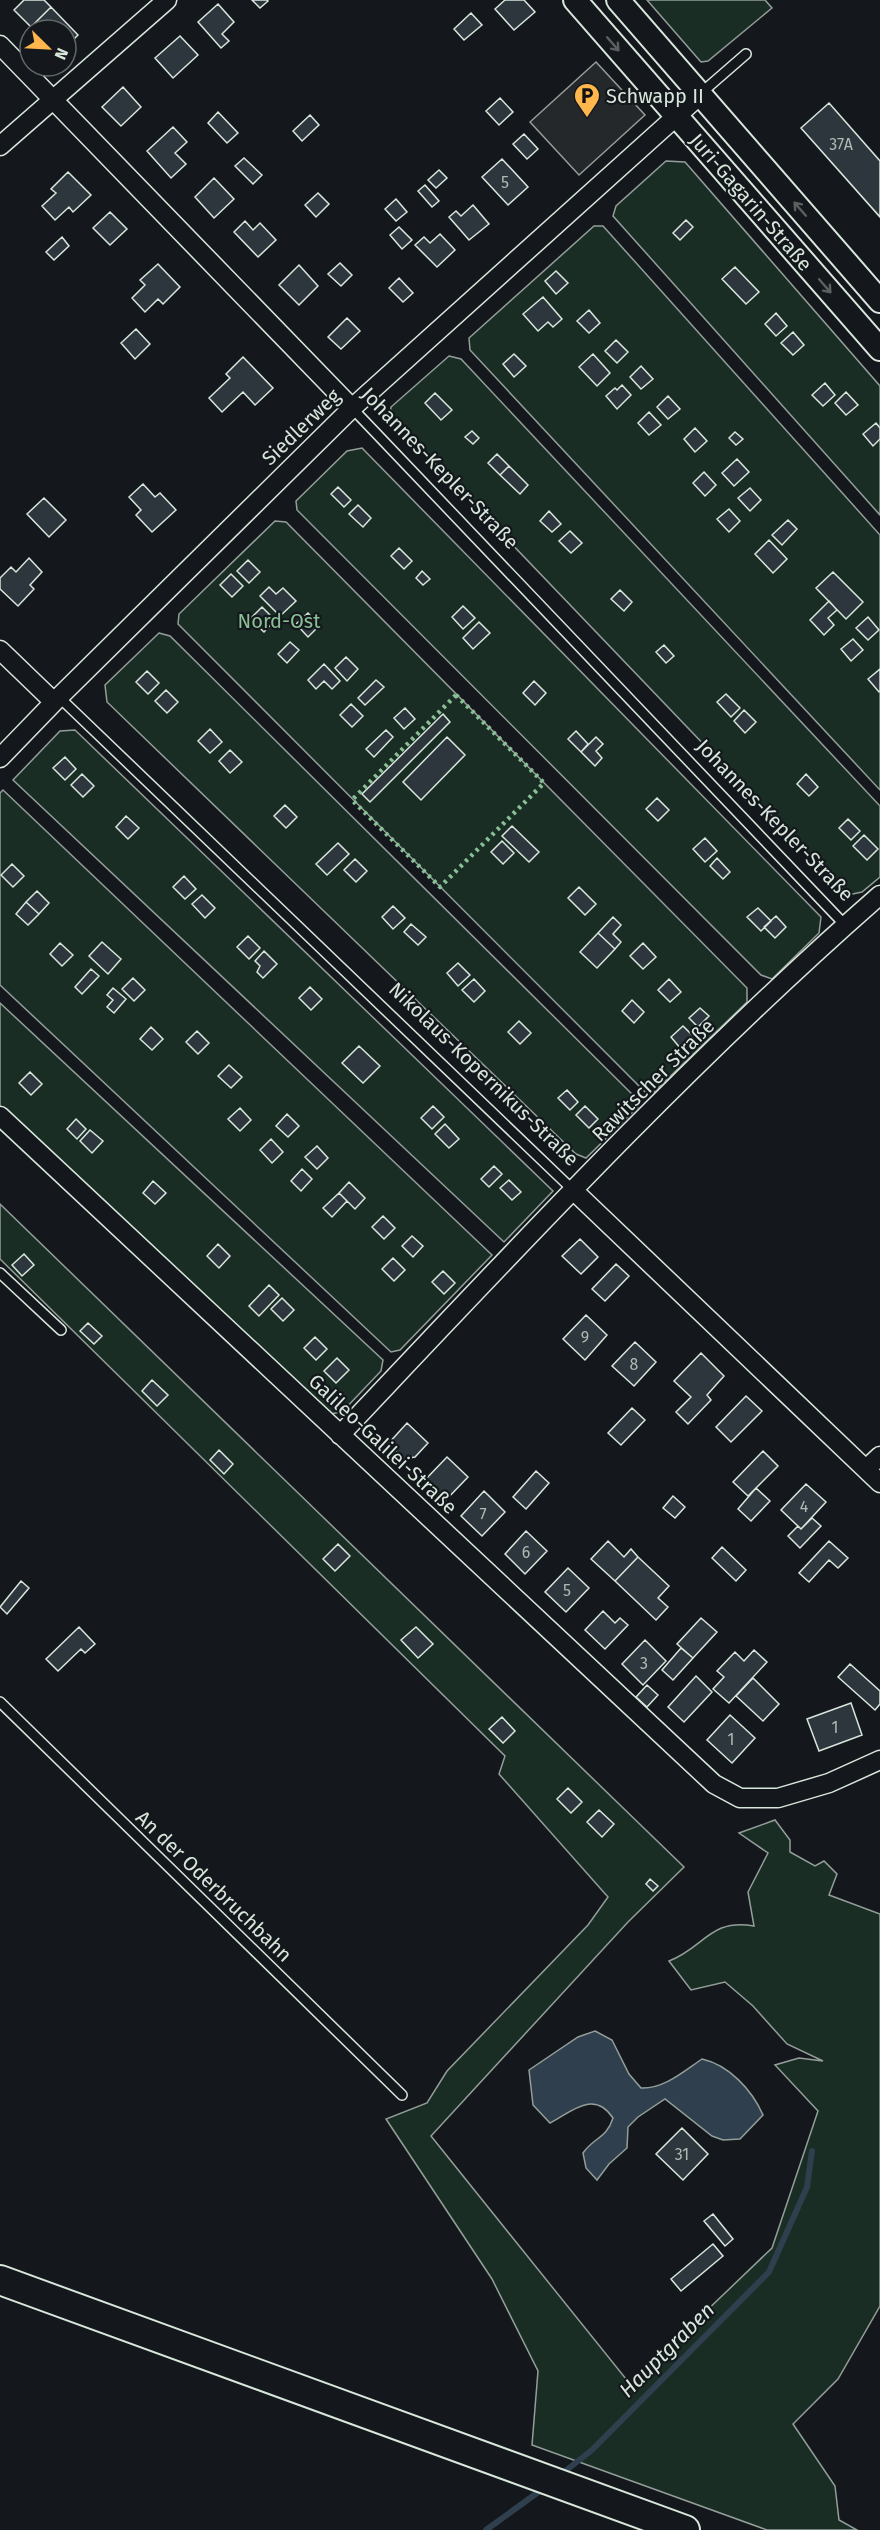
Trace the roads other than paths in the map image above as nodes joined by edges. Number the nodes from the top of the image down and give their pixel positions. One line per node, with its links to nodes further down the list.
1 (167, 0): 7 (street)
2 (575, 0): 8 (street, Juri-Gagarin-Straße, one-way to 8)
3 (618, 0): 6 (street, Juri-Gagarin-Straße)
4 (0, 45): 7 (street, Johannes-Kepler-Straße)
5 (746, 54): 6 (lane)
6 (700, 95): 8 (street, Siedlerweg); 10 (street, Juri-Gagarin-Straße, one-way to 6)
7 (53, 100): 9 (street); 12 (street, Johannes-Kepler-Straße)
8 (676, 116): 11 (street, Juri-Gagarin-Straße, one-way to 11); 12 (street, Siedlerweg)
9 (0, 146)
10 (880, 301)
11 (880, 349)
12 (352, 408): 14 (street, Siedlerweg); 17 (lane, Johannes-Kepler-Straße)
13 (0, 650): 14 (street)
14 (56, 699): 15 (street, Siedlerweg); 19 (lane, Nikolaus-Kopernikus-Straße)
15 (0, 758)
16 (880, 894): 17 (street, Rawitscher Straße)
17 (845, 926): 19 (street, Rawitscher Straße)
18 (0, 1116): 22 (street, Galileo-Galilei-Straße)
19 (573, 1190): 22 (street, Rawitscher Straße); 24 (street, Nikolaus-Kopernikus-Straße)
20 (0, 1273): 21 (lane)
21 (61, 1330)
22 (340, 1435): 27 (street, Galileo-Galilei-Straße)
23 (880, 1456): 24 (street)
24 (866, 1469): 25 (street, Nikolaus-Kopernikus-Straße)
25 (880, 1482)
26 (0, 1702): 28 (lane, An der Oderbruchbahn)
27 (880, 1760)
28 (402, 2095)
29 (0, 2280): 30 (main road)
30 (685, 2530)

